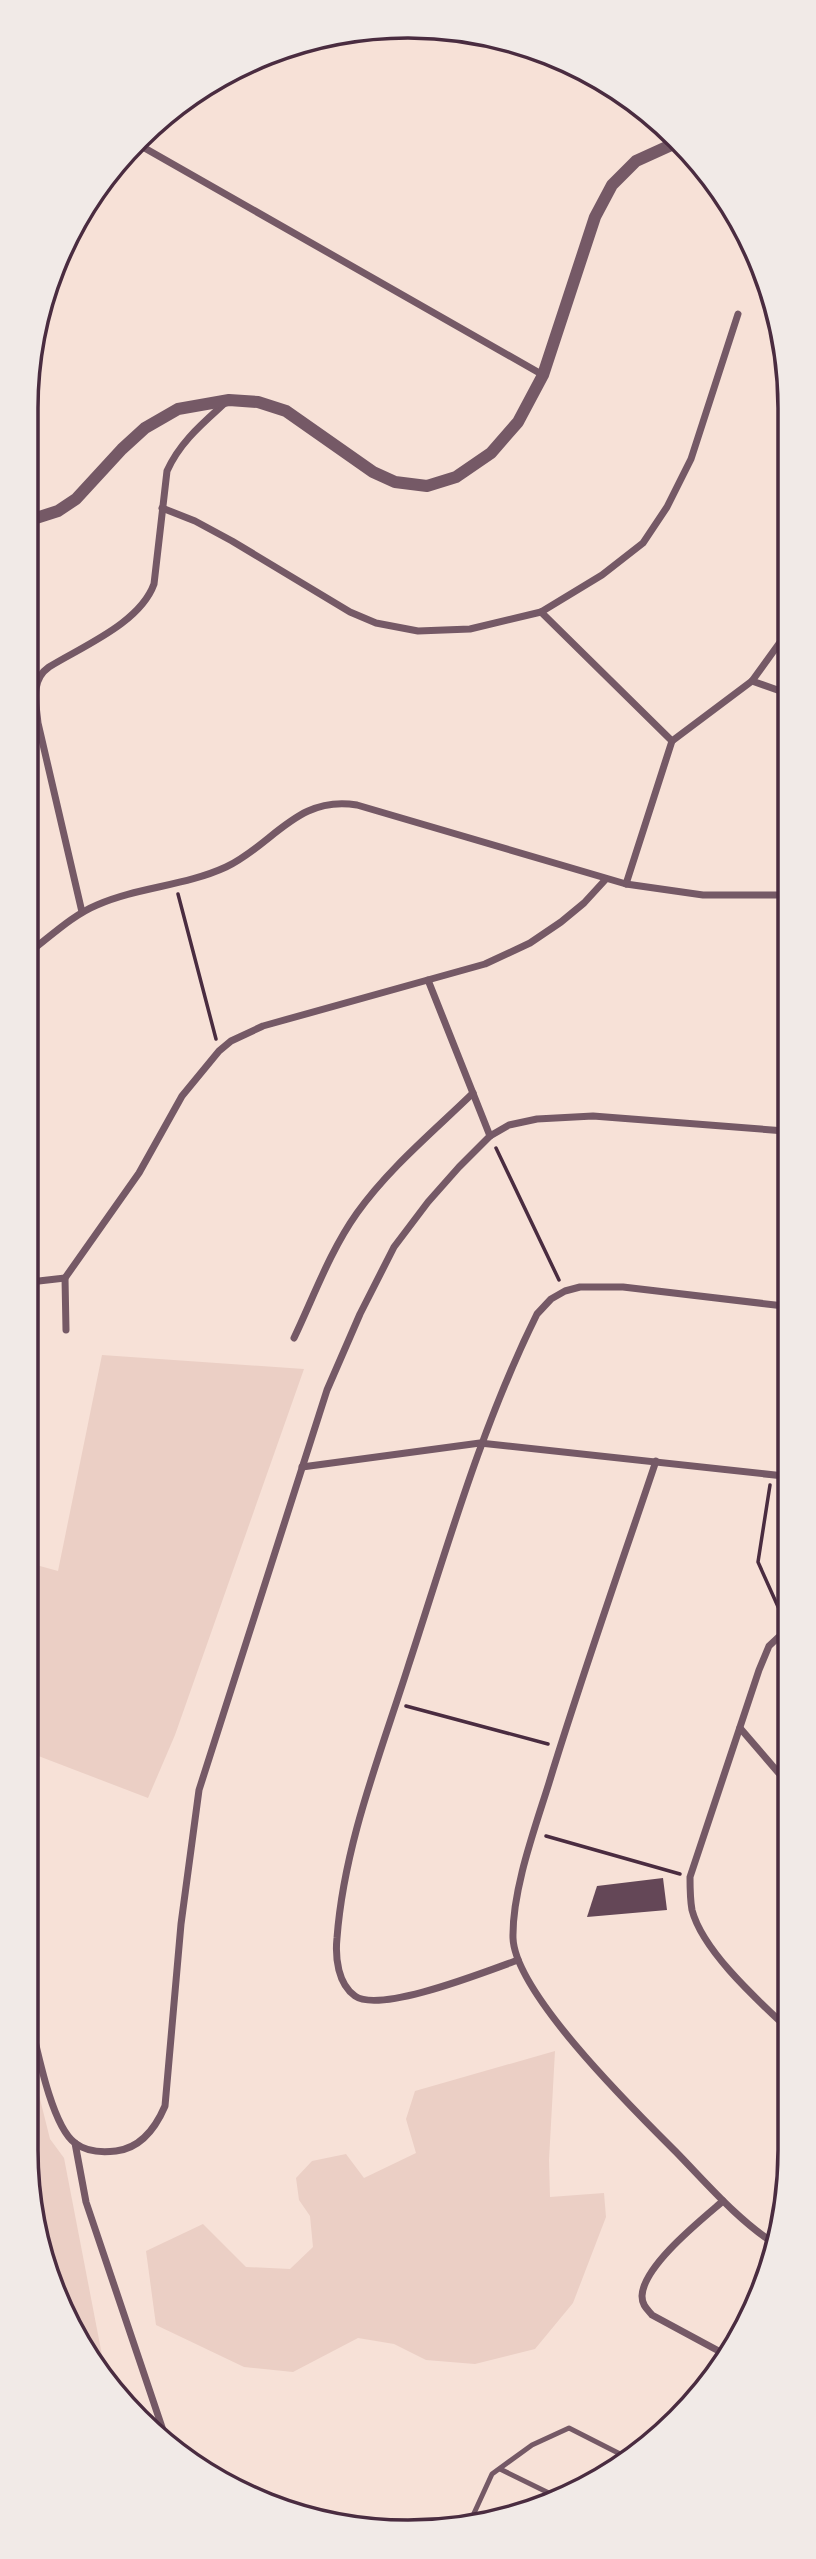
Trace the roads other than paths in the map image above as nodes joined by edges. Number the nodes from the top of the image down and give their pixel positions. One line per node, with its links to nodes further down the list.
1 (668, 146): 4 (street)
2 (145, 149): 4 (street)
3 (738, 314): 8 (street)
4 (543, 375): 5 (street)
5 (229, 400): 6 (street); 7 (street)
6 (162, 508): 8 (street); 10 (street)
7 (38, 517)
8 (541, 612): 14 (street)
9 (778, 645): 11 (street)
10 (38, 681)
11 (752, 681): 12 (street); 14 (street)
12 (778, 690)
13 (38, 723): 18 (street)
14 (672, 741): 16 (street)
15 (606, 879): 16 (street); 18 (street); 20 (street)
16 (626, 884): 17 (street)
17 (778, 895)
18 (82, 912): 19 (street)
19 (38, 946)
20 (428, 980): 21 (street); 24 (street)
21 (473, 1093): 23 (street); 28 (street)
22 (778, 1131): 23 (street)
23 (490, 1136): 31 (street)
24 (65, 1278): 25 (street); 27 (street)
25 (38, 1281)
26 (778, 1305): 29 (street)
27 (66, 1330)
28 (294, 1338)
29 (480, 1443): 30 (street); 31 (street); 36 (street)
30 (656, 1461): 32 (street); 36 (street)
31 (302, 1467): 39 (street)
32 (778, 1476)
33 (778, 1638): 34 (street)
34 (740, 1728): 35 (street); 37 (street)
35 (778, 1772)
36 (518, 1961): 40 (street)
37 (778, 2019)
38 (38, 2050): 39 (street)
39 (75, 2143): 43 (street)
40 (723, 2201): 41 (street); 42 (street)
41 (767, 2238)
42 (719, 2350)
43 (161, 2426)
44 (619, 2454): 45 (lane)
45 (500, 2469): 46 (lane); 47 (lane)
46 (548, 2492)
47 (474, 2514)

